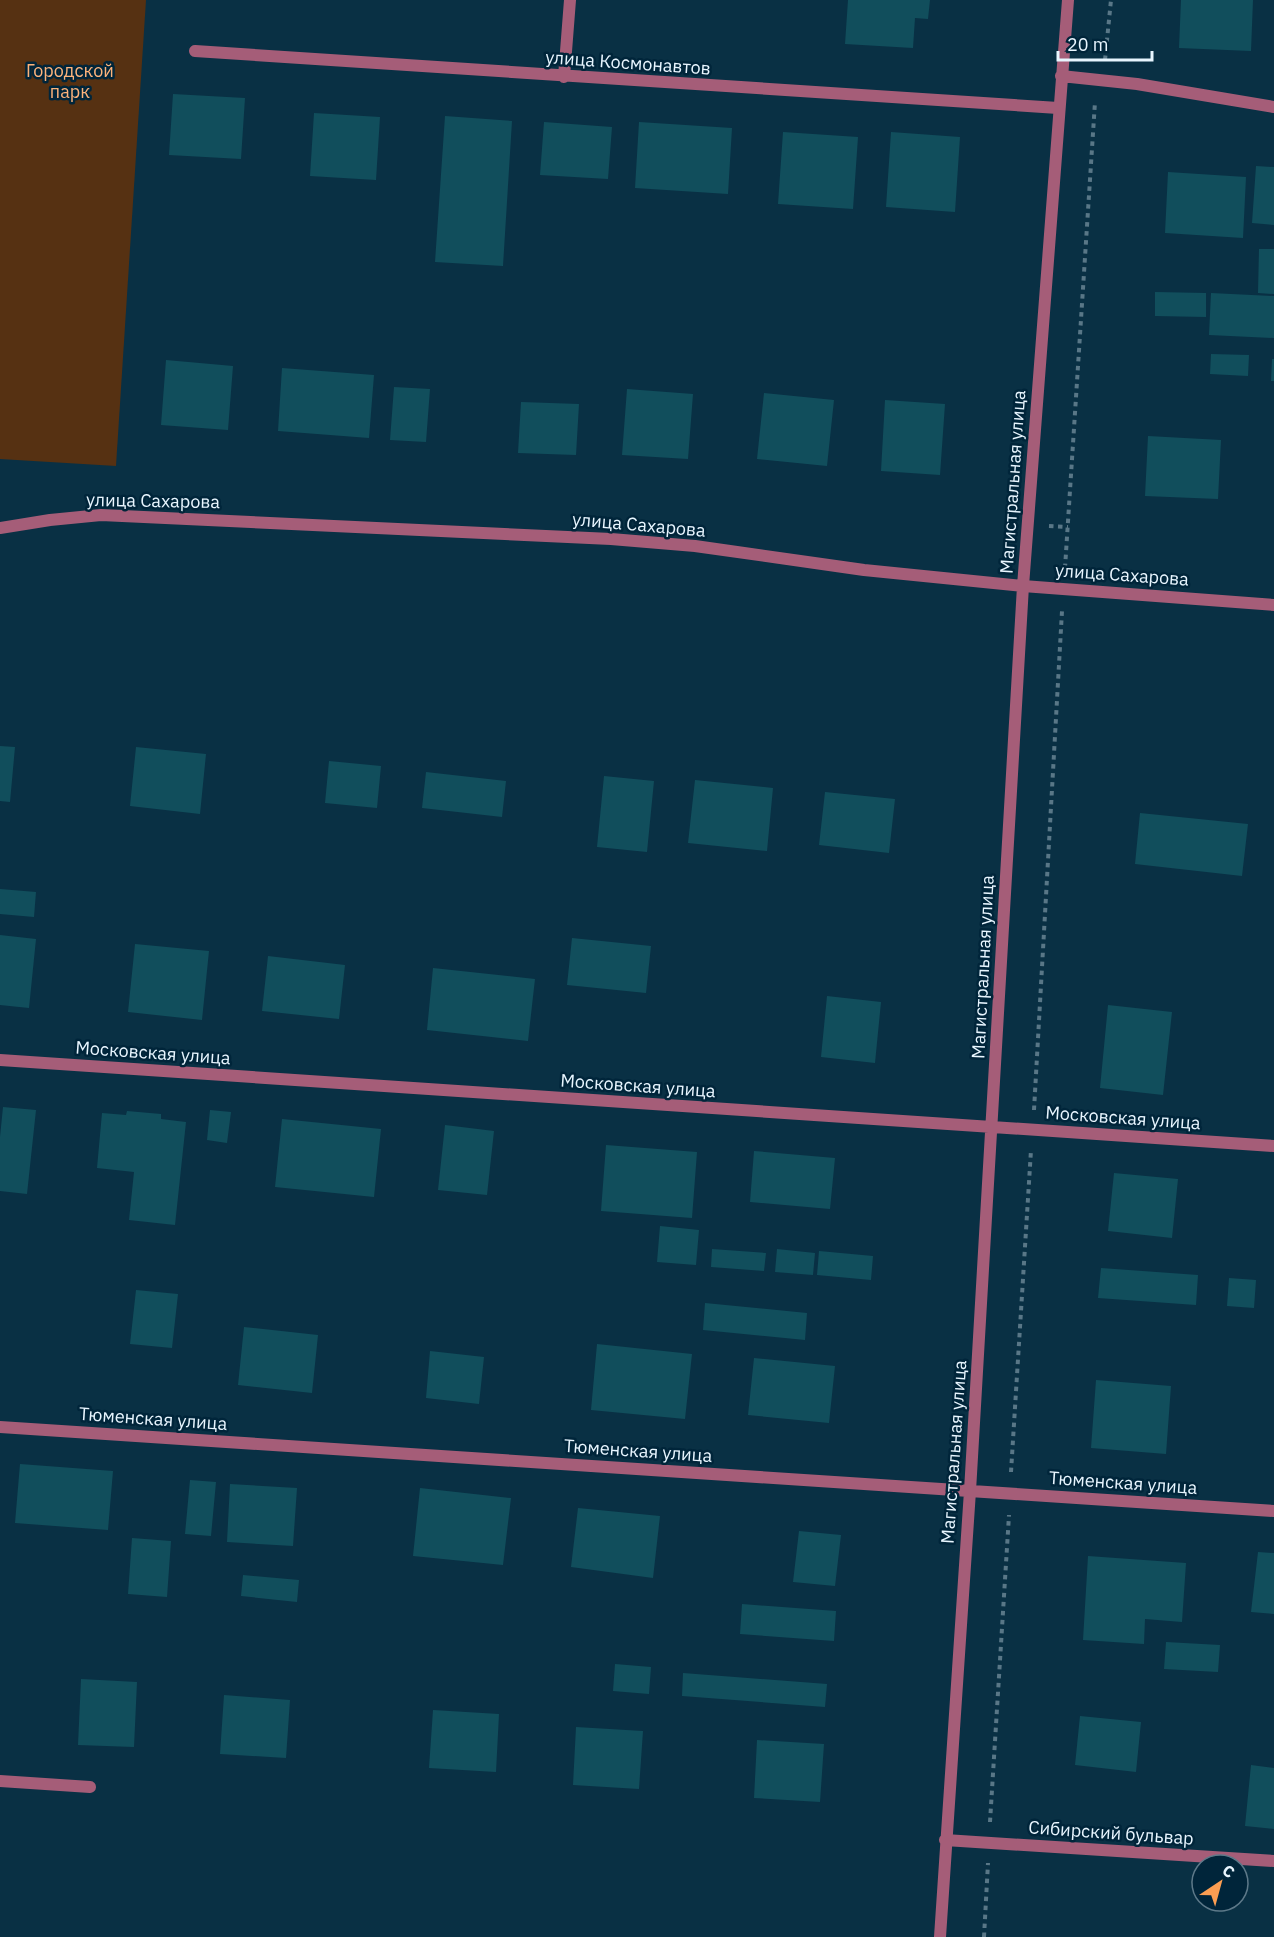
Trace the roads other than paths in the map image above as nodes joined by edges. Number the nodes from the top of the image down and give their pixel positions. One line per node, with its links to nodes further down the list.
1 (570, 0): 5 (street)
2 (1068, 0): 4 (street, Магистральная улица)
3 (195, 51): 5 (street, улица Космонавтов)
4 (1061, 76): 6 (street); 7 (street, Магистральная улица)
5 (564, 77): 7 (street, улица Космонавтов)
6 (1274, 107)
7 (1058, 108): 9 (street, Магистральная улица)
8 (0, 528): 9 (street, улица Сахарова)
9 (1023, 586): 10 (street, улица Сахарова); 12 (street, Магистральная улица)
10 (1274, 605)
11 (0, 1060): 12 (street, Московская улица)
12 (992, 1128): 13 (street, Московская улица); 15 (street, Магистральная улица)
13 (1274, 1146)
14 (0, 1427): 15 (street, Тюменская улица)
15 (970, 1491): 16 (street, Тюменская улица); 19 (street, Магистральная улица)
16 (1274, 1511)
17 (0, 1781): 18 (street)
18 (90, 1787)
19 (945, 1840): 20 (street, Сибирский бульвар); 21 (street, Магистральная улица)
20 (1274, 1861)
21 (940, 1937)

